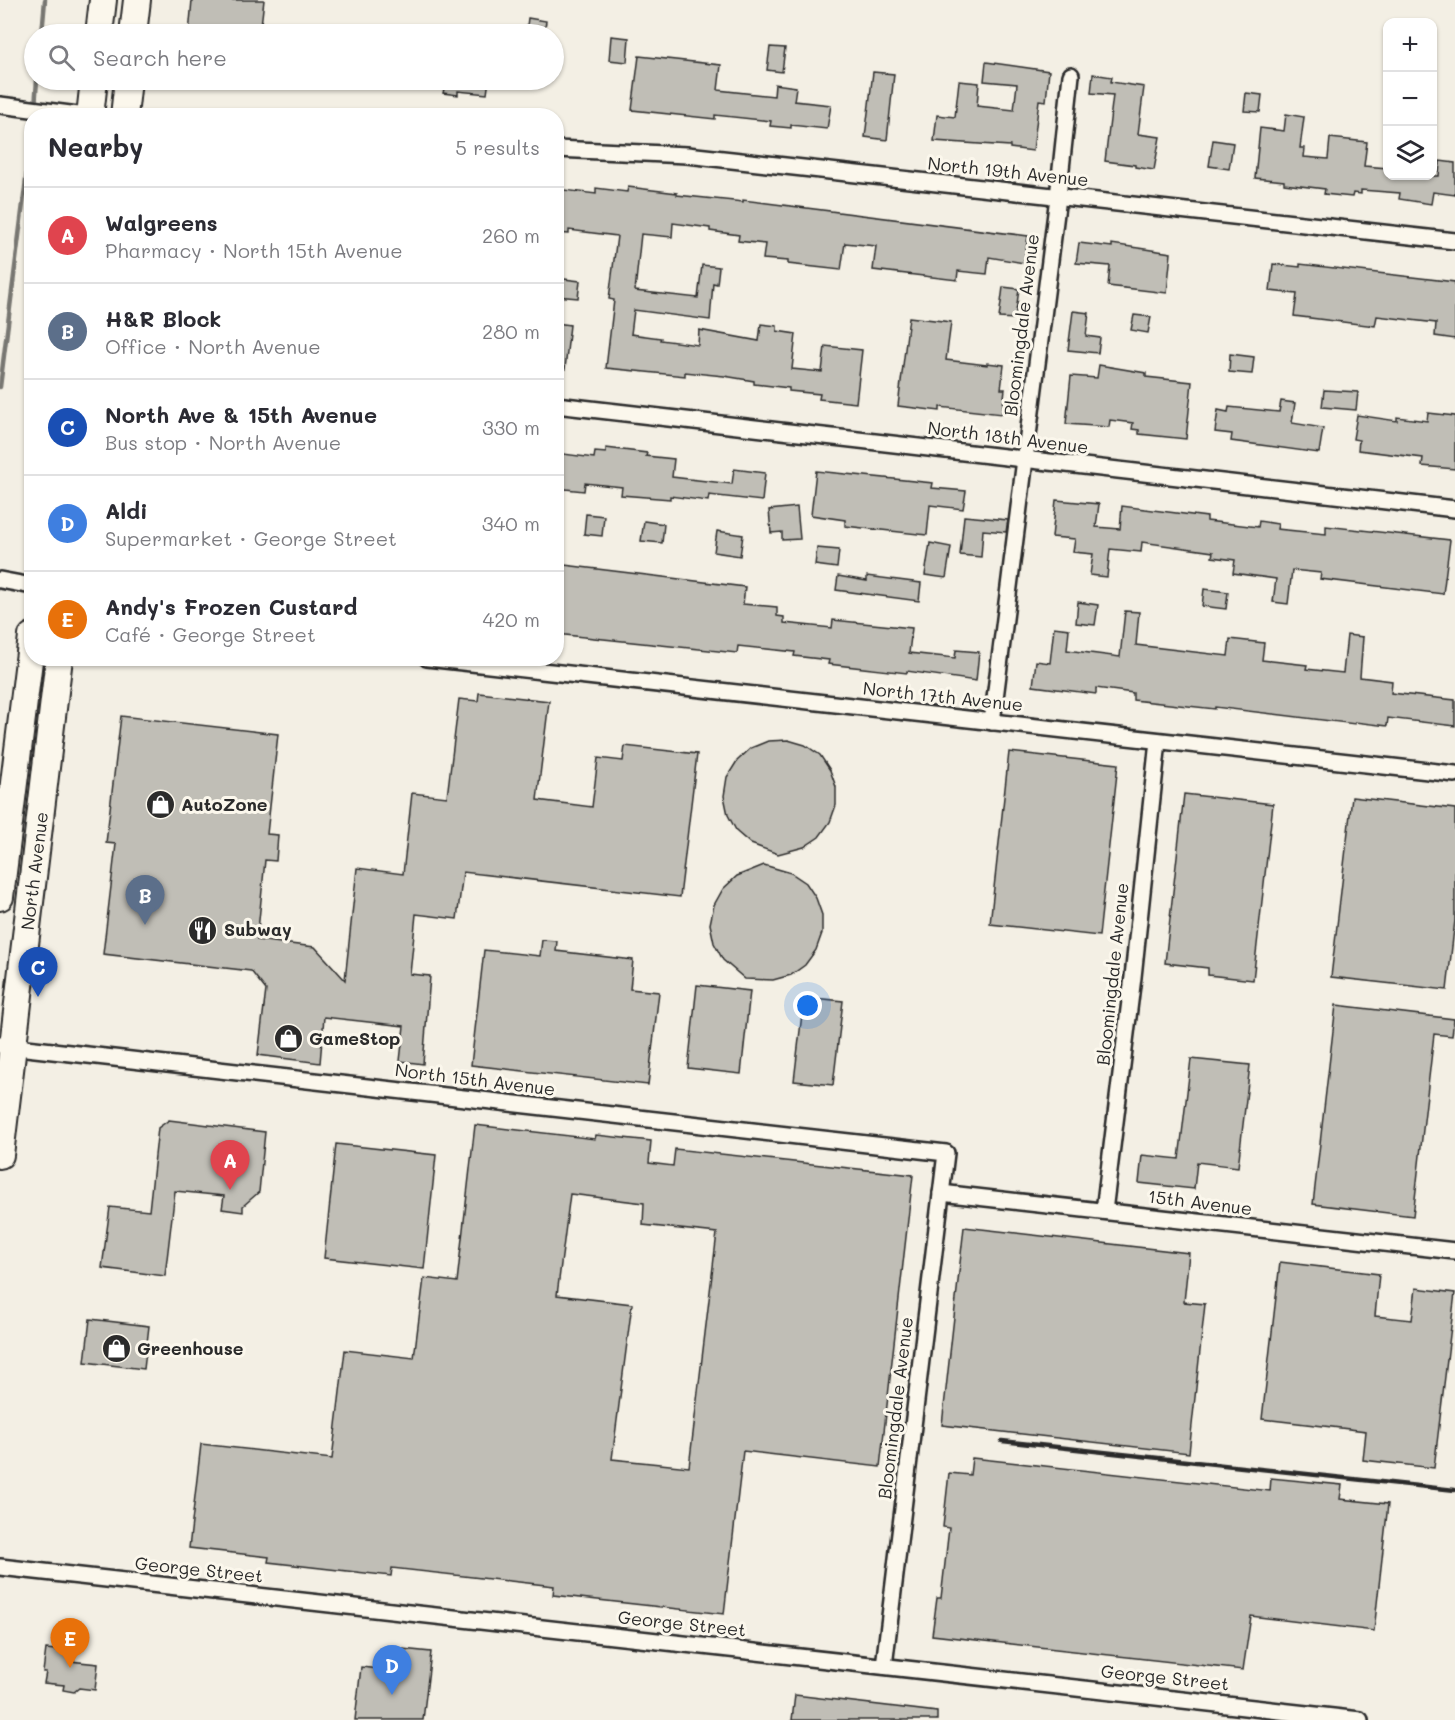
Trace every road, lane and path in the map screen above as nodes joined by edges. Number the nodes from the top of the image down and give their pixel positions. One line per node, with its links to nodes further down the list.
1 (104, 0): 3 (main road)
2 (137, 0): 4 (main road)
3 (100, 24)
4 (134, 24)
5 (1071, 75): 13 (street, Bloomingdale Avenue)
6 (92, 90): 10 (main road)
7 (127, 90): 11 (main road)
8 (0, 105): 9 (street)
9 (24, 108)
10 (89, 108)
11 (125, 108)
12 (564, 149): 13 (street, North 19th Avenue)
13 (1058, 197): 14 (street, North 19th Avenue); 16 (street, Bloomingdale Avenue)
14 (1455, 241)
15 (564, 406): 16 (street, North 18th Avenue)
16 (1024, 460): 17 (street, North 18th Avenue); 23 (street, Bloomingdale Avenue)
17 (1455, 508)
18 (0, 580): 19 (street)
19 (24, 584)
20 (28, 666): 26 (main road, North Avenue)
21 (58, 666): 27 (main road, North Avenue)
22 (497, 666): 23 (street, North 17th Avenue)
23 (992, 722): 24 (street, North 17th Avenue)
24 (1158, 741): 25 (street, North 17th Avenue); 31 (street, Bloomingdale Avenue)
25 (1455, 774)
26 (0, 897)
27 (7, 1046): 28 (street, North 15th Avenue); 29 (main road, North Avenue)
28 (946, 1154): 30 (street, Bloomingdale Avenue)
29 (0, 1155)
30 (941, 1193): 31 (street, 15th Avenue); 34 (street, Bloomingdale Avenue)
31 (1104, 1212): 32 (street, 15th Avenue)
32 (1455, 1251)
33 (0, 1567): 34 (street, George Street)
34 (884, 1666): 35 (street, George Street)
35 (1360, 1720)

